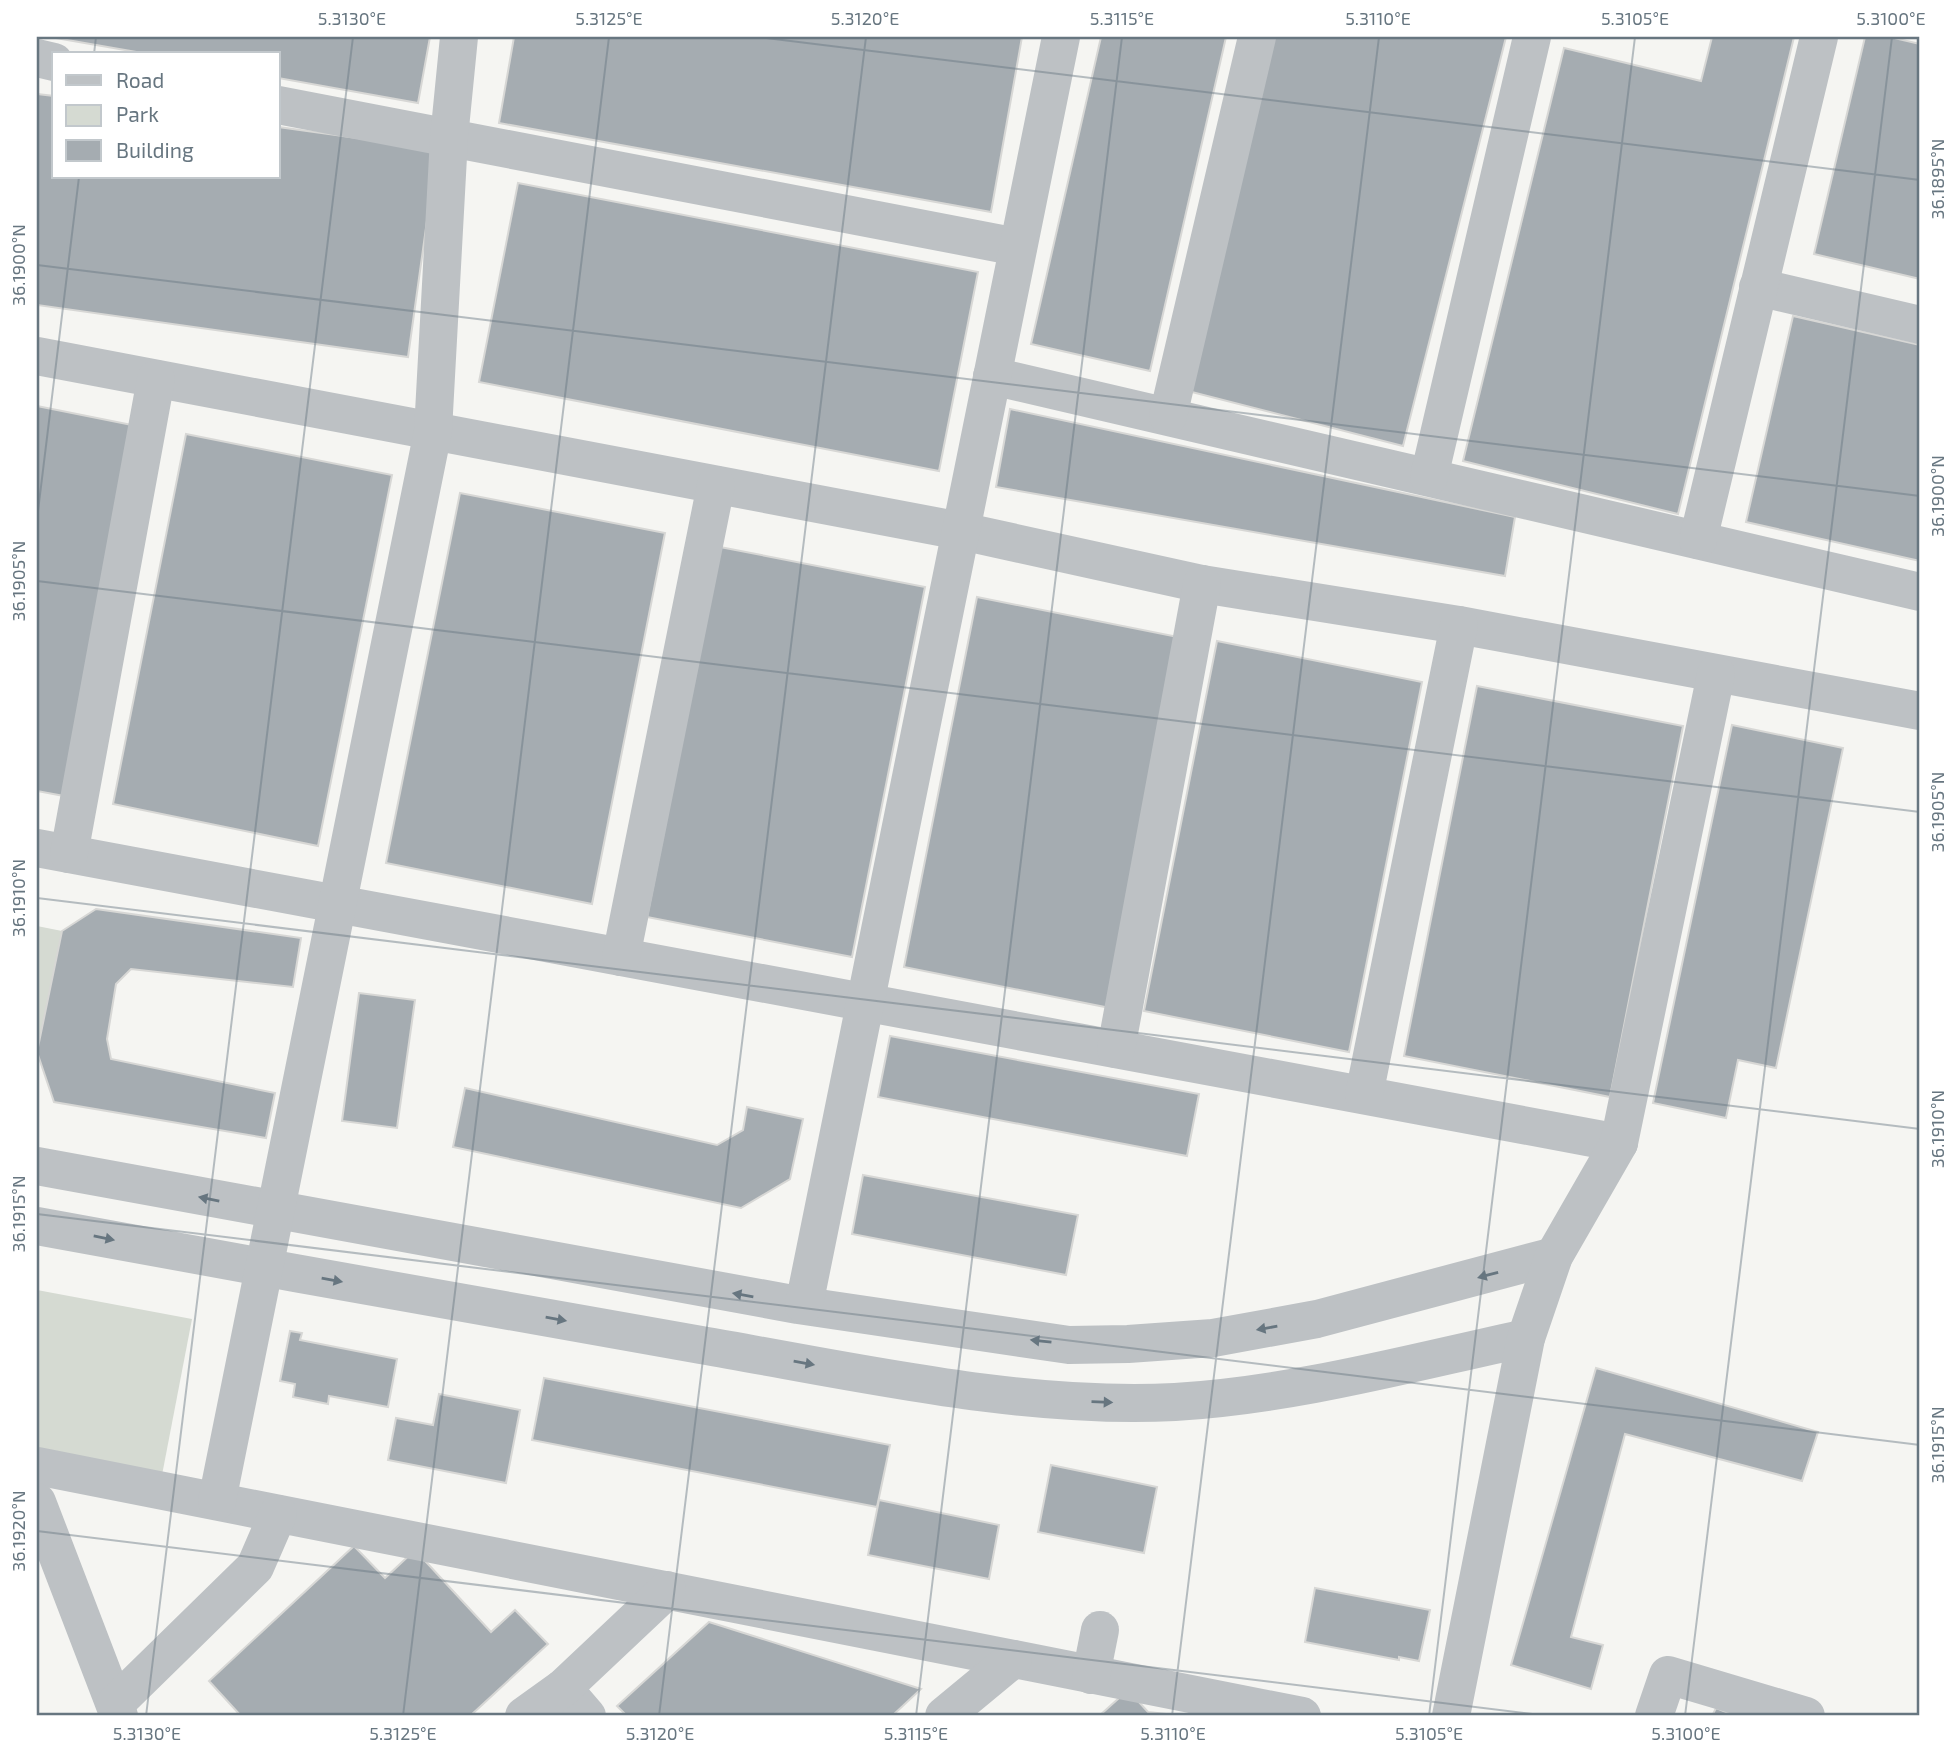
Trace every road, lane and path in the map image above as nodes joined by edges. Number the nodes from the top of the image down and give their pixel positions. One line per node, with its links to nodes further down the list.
1 (459, 37): 7 (street)
2 (1061, 37): 8 (street)
3 (1257, 37): 14 (street)
4 (1532, 37): 16 (street)
5 (1819, 37): 9 (street)
6 (280, 105): 7 (street)
7 (449, 138): 8 (street); 15 (street)
8 (1018, 247): 12 (street)
9 (1758, 287): 10 (street); 19 (street)
10 (1920, 325)
11 (37, 356): 13 (street)
12 (992, 376): 14 (street); 18 (street)
13 (156, 379): 15 (street); 25 (street)
14 (1168, 416): 16 (street)
15 (433, 431): 17 (street); 26 (street)
16 (1429, 477): 19 (street)
17 (716, 485): 18 (street); 27 (street)
18 (961, 531): 20 (street); 28 (street)
19 (1698, 540): 21 (street)
20 (1202, 584): 22 (street); 29 (street)
21 (1920, 592)
22 (1459, 625): 23 (street); 30 (street)
23 (1716, 674): 24 (street); 31 (street)
24 (1920, 711)
25 (53, 851): 26 (street)
26 (338, 904): 27 (street); 33 (street)
27 (621, 957): 28 (street)
28 (865, 1002): 29 (street); 37 (street)
29 (1116, 1049): 30 (street)
30 (1364, 1095): 31 (street)
31 (1619, 1143): 35 (street)
32 (37, 1166): 33 (street, one-way to 32)
33 (276, 1212): 36 (street); 37 (street, one-way to 33)
34 (37, 1226): 36 (street, one-way to 36)
35 (1554, 1256): 37 (street, one-way to 37); 38 (street)
36 (264, 1269): 38 (street, one-way to 38); 40 (street)
37 (804, 1305)
38 (1525, 1338): 53 (street)
39 (37, 1466): 40 (street)
40 (217, 1502): 41 (street)
41 (278, 1514): 43 (street); 48 (street)
42 (39, 1516): 48 (street)
43 (667, 1590): 45 (street); 47 (street)
44 (1100, 1630): 46 (street)
45 (1013, 1659): 46 (street); 51 (street)
46 (1091, 1675): 52 (street)
47 (563, 1688): 49 (street); 50 (street)
48 (117, 1710)
49 (524, 1716)
50 (587, 1716)
51 (944, 1716)
52 (1302, 1716)
53 (1451, 1716)
54 (1654, 1716): 55 (street)
55 (1807, 1716)

